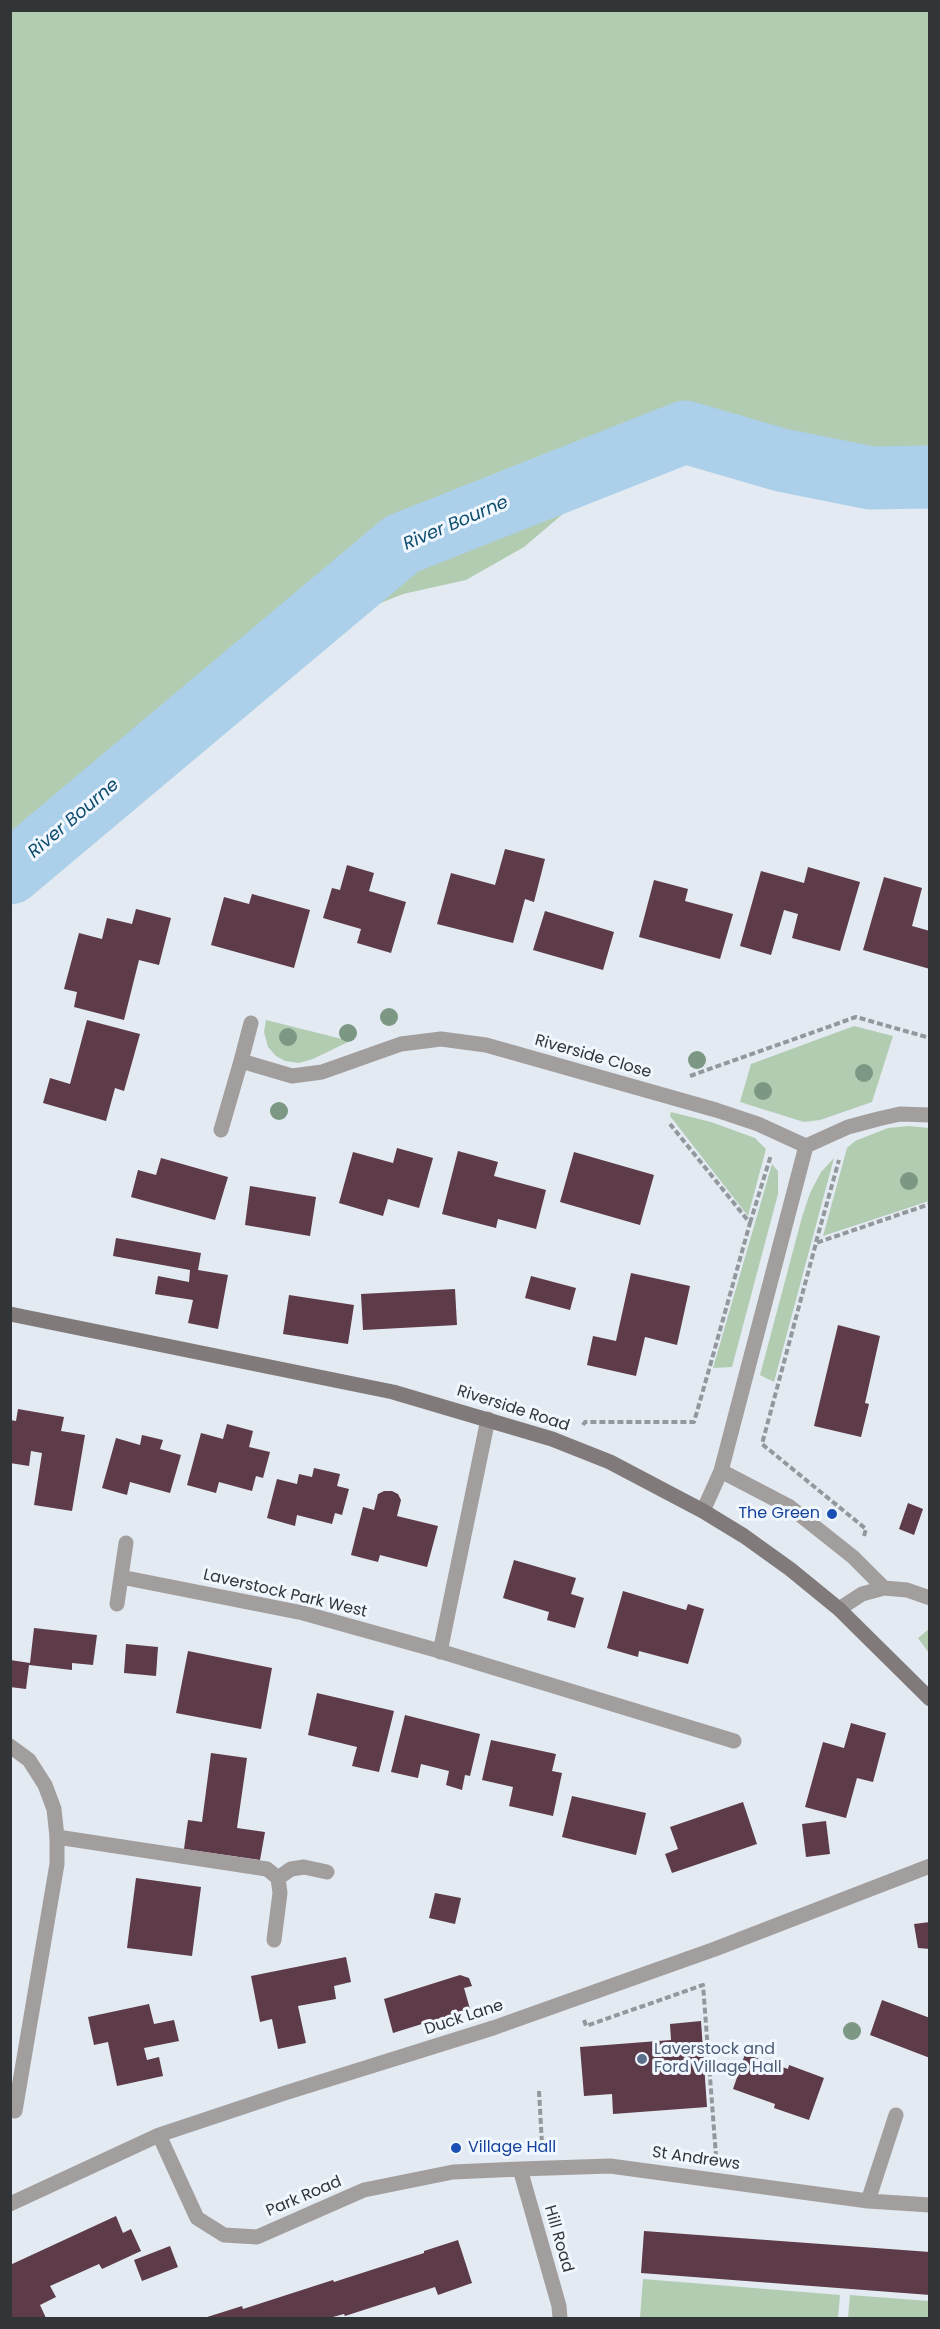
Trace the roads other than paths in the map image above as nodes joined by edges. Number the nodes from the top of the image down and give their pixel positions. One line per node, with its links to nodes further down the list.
1 (251, 1023): 2 (street)
2 (241, 1061): 4 (street); 5 (street, Riverside Close)
3 (930, 1115): 5 (street)
4 (221, 1130)
5 (806, 1146): 8 (street)
6 (10, 1314): 7 (street, Riverside Road)
7 (488, 1419): 9 (street, Riverside Road); 16 (street)
8 (720, 1471): 9 (street); 12 (street)
9 (703, 1511): 15 (street, Riverside Road)
10 (126, 1543): 11 (street)
11 (121, 1577): 14 (street); 16 (street, Laverstock Park West)
12 (884, 1588): 13 (street); 15 (street)
13 (930, 1598)
14 (117, 1604)
15 (839, 1609): 17 (street, Riverside Road)
16 (440, 1652): 18 (street, Laverstock Park West)
17 (930, 1699)
18 (734, 1741)
19 (10, 1746): 20 (street)
20 (57, 1837): 23 (street); 25 (street)
21 (930, 1866): 28 (street, Duck Lane)
22 (327, 1872): 23 (street)
23 (278, 1878): 24 (street)
24 (274, 1940)
25 (18, 2057): 26 (street)
26 (15, 2111)
27 (896, 2115): 30 (street)
28 (159, 2135): 29 (street, Park Road); 31 (street, Duck Lane)
29 (520, 2169): 30 (street, St Andrews); 33 (street, Hill Road)
30 (868, 2201): 32 (street, St Andrews)
31 (10, 2204)
32 (930, 2205)
33 (560, 2319)

